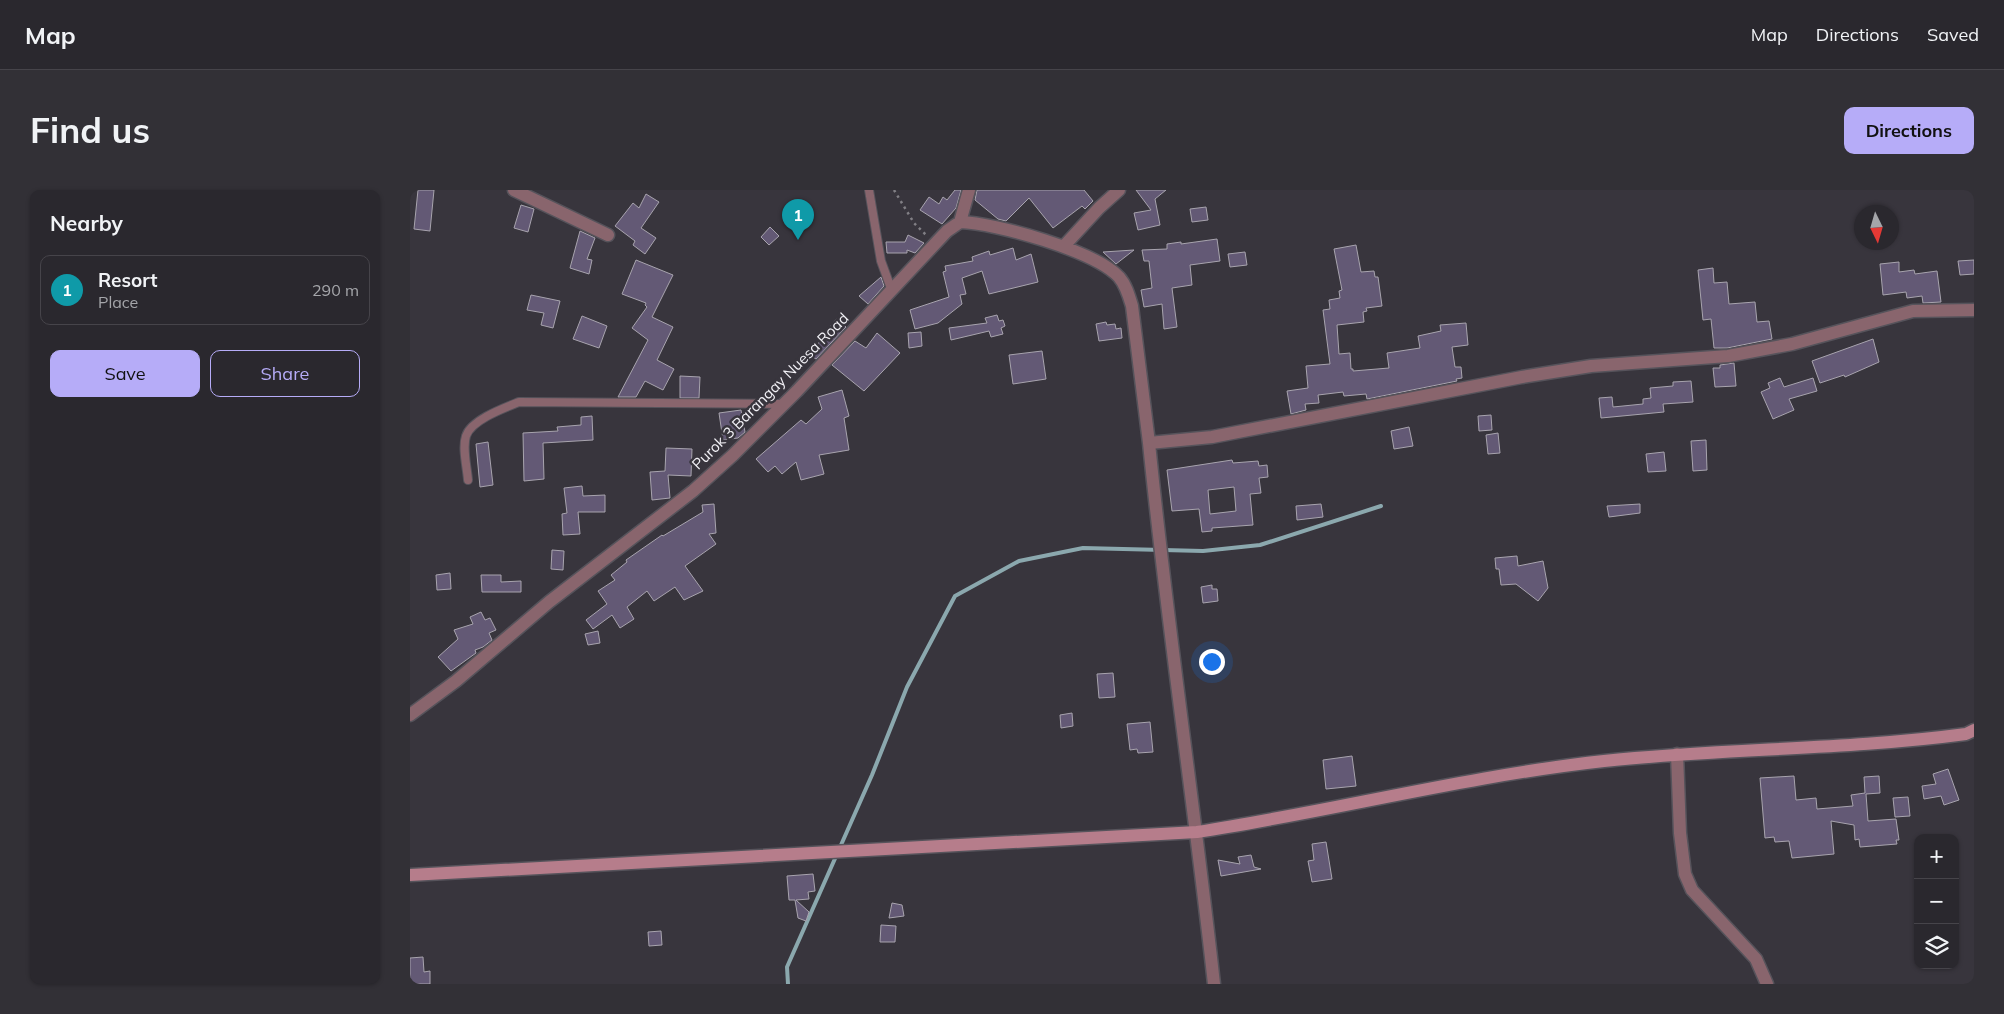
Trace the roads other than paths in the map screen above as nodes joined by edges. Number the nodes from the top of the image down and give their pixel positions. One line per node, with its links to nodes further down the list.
1 (514, 190): 6 (street)
2 (869, 190): 8 (lane)
3 (969, 190): 5 (street)
4 (1119, 190): 7 (street)
5 (960, 222): 7 (street); 8 (street, Purok 3 Barangay Nuesa Road)
6 (608, 235)
7 (1064, 246): 11 (street)
8 (892, 291): 10 (street, Purok 3 Barangay Nuesa Road)
9 (1974, 310): 11 (street)
10 (784, 404): 12 (lane); 13 (street, Purok 3 Barangay Nuesa Road)
11 (1149, 443): 16 (street)
12 (468, 480)
13 (410, 715)
14 (1974, 730): 15 (main road)
15 (1677, 754): 16 (main road); 19 (street)
16 (1197, 832): 17 (main road); 18 (street)
17 (410, 875)
18 (1214, 984)
19 (1767, 984)

